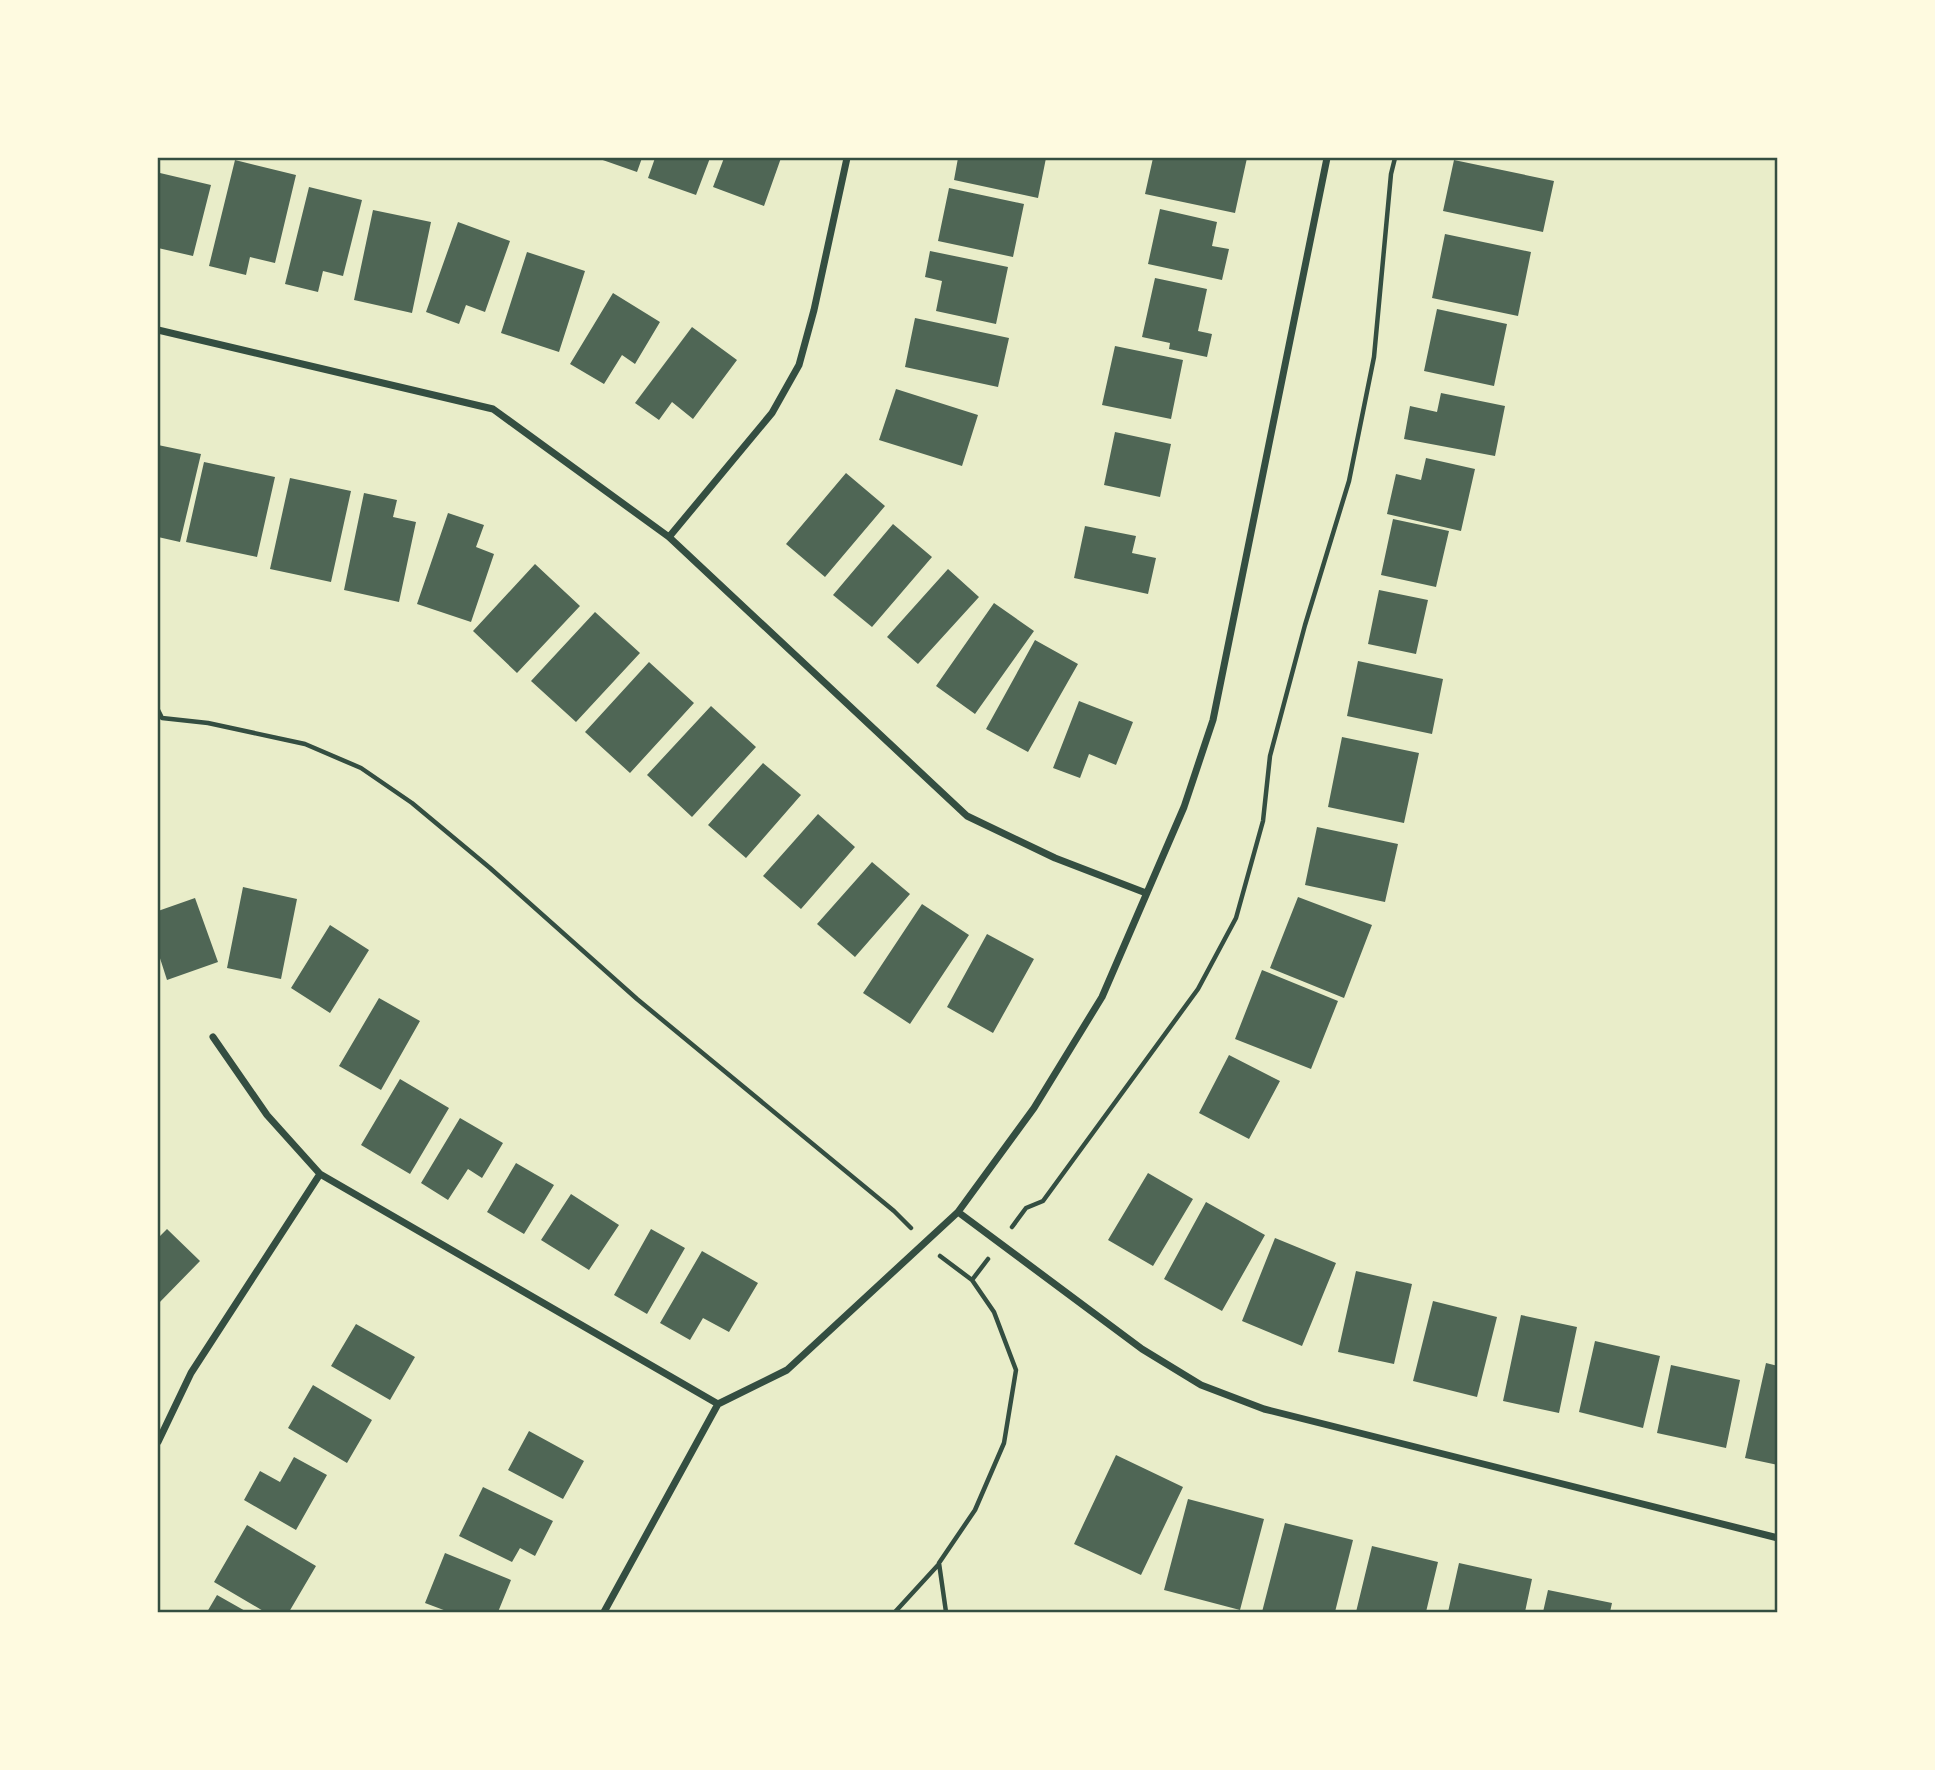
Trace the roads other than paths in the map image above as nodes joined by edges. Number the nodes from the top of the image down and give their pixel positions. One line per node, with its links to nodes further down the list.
1 (847, 158): 4 (street)
2 (1326, 158): 5 (street)
3 (158, 330): 4 (street)
4 (669, 537): 5 (street)
5 (1146, 893): 8 (street)
6 (213, 1037): 7 (street)
7 (320, 1174): 9 (street); 10 (street)
8 (958, 1212): 9 (street); 11 (street)
9 (718, 1404): 12 (street)
10 (158, 1442)
11 (1777, 1538)
12 (604, 1612)

